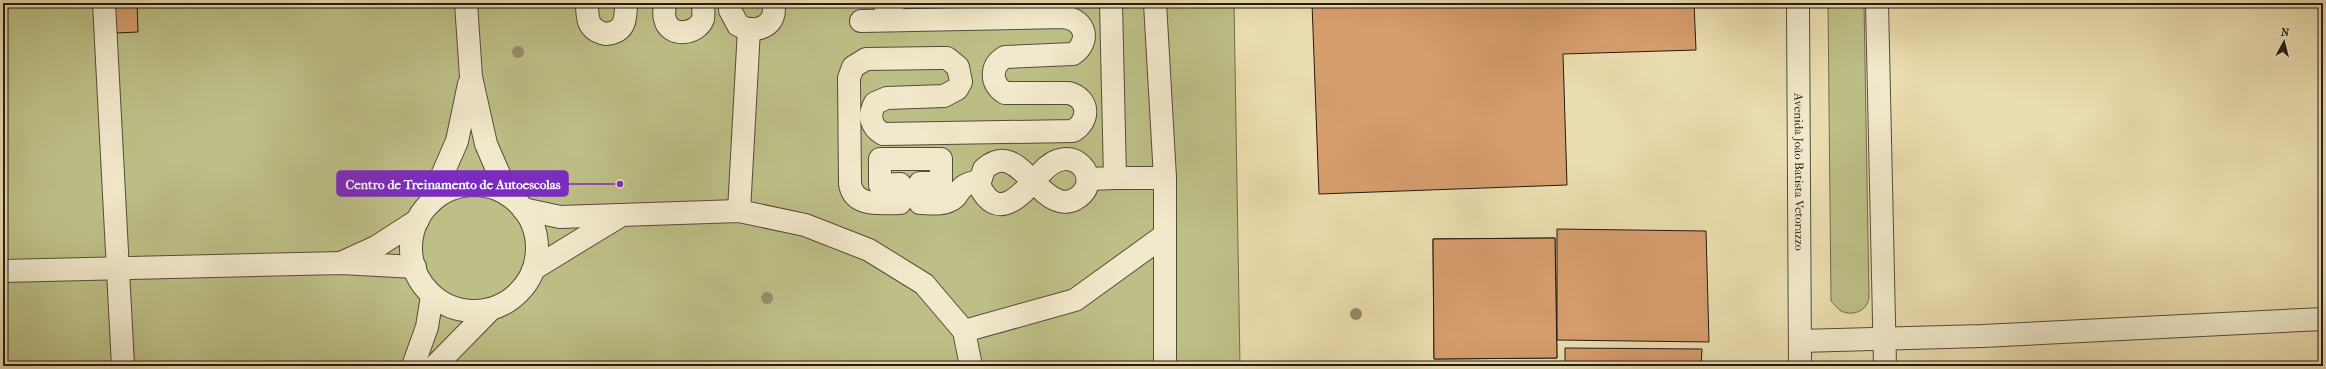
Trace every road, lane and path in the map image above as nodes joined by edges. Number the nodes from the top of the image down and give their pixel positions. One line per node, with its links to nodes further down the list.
1 (104, 3): 30 (street)
2 (466, 3): 17 (street)
3 (587, 3): 4 (street)
4 (626, 3)
5 (665, 3): 6 (street)
6 (703, 3)
7 (731, 3): 16 (street)
8 (774, 3): 16 (street)
9 (884, 3): 10 (street)
10 (894, 3)
11 (1111, 3): 18 (street)
12 (1155, 3): 19 (street)
13 (1798, 3): 38 (street, Avenida João Batista Vetorazzo)
14 (1877, 3): 37 (street)
15 (861, 21): 21 (street)
16 (749, 29): 25 (street)
17 (471, 77): 23 (street); 24 (street)
18 (1115, 178): 19 (street); 20 (street)
19 (1166, 178): 27 (street)
20 (1088, 179): 22 (street); 22 (street)
21 (980, 181): 22 (street); 22 (street)
22 (1033, 181)
23 (516, 202): 24 (street); 26 (street); 31 (street)
24 (424, 211): 28 (street); 29 (street)
25 (739, 211): 26 (street); 36 (street)
26 (623, 215): 31 (street)
27 (1165, 235): 36 (street); 43 (street)
28 (342, 263): 29 (street); 30 (street)
29 (415, 267): 33 (street)
30 (116, 268): 32 (street); 39 (street)
31 (534, 268): 34 (street)
32 (3, 271)
33 (432, 296): 34 (street); 40 (street)
34 (491, 309): 41 (street)
35 (2323, 319): 37 (street)
36 (964, 331): 42 (street)
37 (1884, 338): 38 (street); 45 (street)
38 (1800, 341): 44 (street, Avenida João Batista Vetorazzo)
39 (123, 366)
40 (413, 366)
41 (435, 366)
42 (971, 366)
43 (1165, 366)
44 (1800, 366)
45 (1885, 366)

